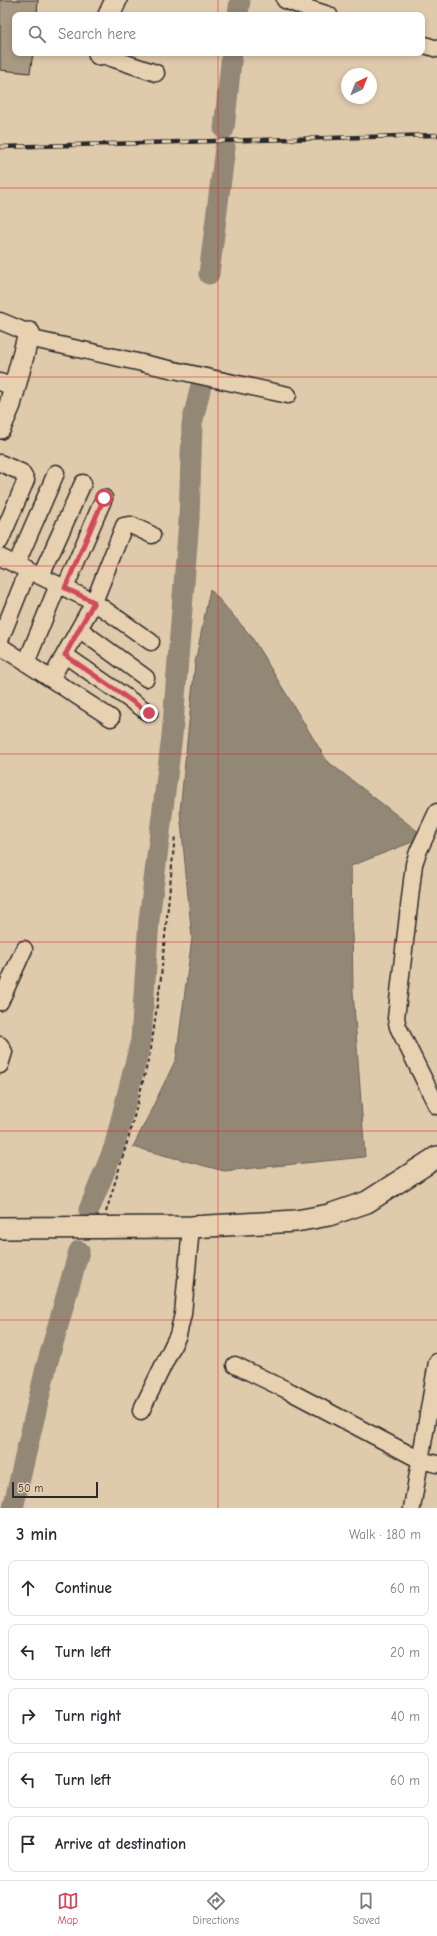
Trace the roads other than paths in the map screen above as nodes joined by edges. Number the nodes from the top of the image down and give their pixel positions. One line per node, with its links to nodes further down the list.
1 (116, 0): 4 (main road)
2 (285, 0): 3 (street)
3 (302, 3): 5 (street)
4 (110, 12)
5 (322, 12)
6 (425, 45): 7 (street)
7 (437, 49)
8 (105, 56): 9 (street)
9 (156, 73)
10 (0, 321): 11 (street)
11 (28, 335): 12 (main road); 13 (street)
12 (7, 385): 14 (main road)
13 (288, 395)
14 (0, 428)
15 (0, 463): 20 (street)
16 (56, 474): 21 (street)
17 (83, 483): 21 (street)
18 (104, 498): 22 (street)
19 (152, 535): 23 (street)
20 (0, 541)
21 (15, 566): 22 (street); 25 (street)
22 (61, 586): 23 (street); 29 (street)
23 (94, 602): 24 (street); 26 (street)
24 (79, 629): 28 (street); 30 (street)
25 (0, 640)
26 (151, 642)
27 (0, 646): 29 (street)
28 (65, 655): 31 (street); 32 (street)
29 (26, 663): 31 (street)
30 (146, 678)
31 (51, 679): 33 (street)
32 (149, 713)
33 (111, 718)
34 (437, 812): 39 (street)
35 (24, 949): 36 (street)
36 (0, 1002)
37 (0, 1045): 38 (street)
38 (0, 1065)
39 (437, 1106)
40 (437, 1157): 42 (main road)
41 (437, 1170): 42 (main road)
42 (411, 1174): 43 (main road)
43 (191, 1227): 44 (main road); 47 (street)
44 (0, 1228)
45 (437, 1362): 48 (street)
46 (235, 1365): 48 (street)
47 (141, 1411)
48 (420, 1460): 49 (street); 50 (street)
49 (437, 1464)
50 (412, 1508)

